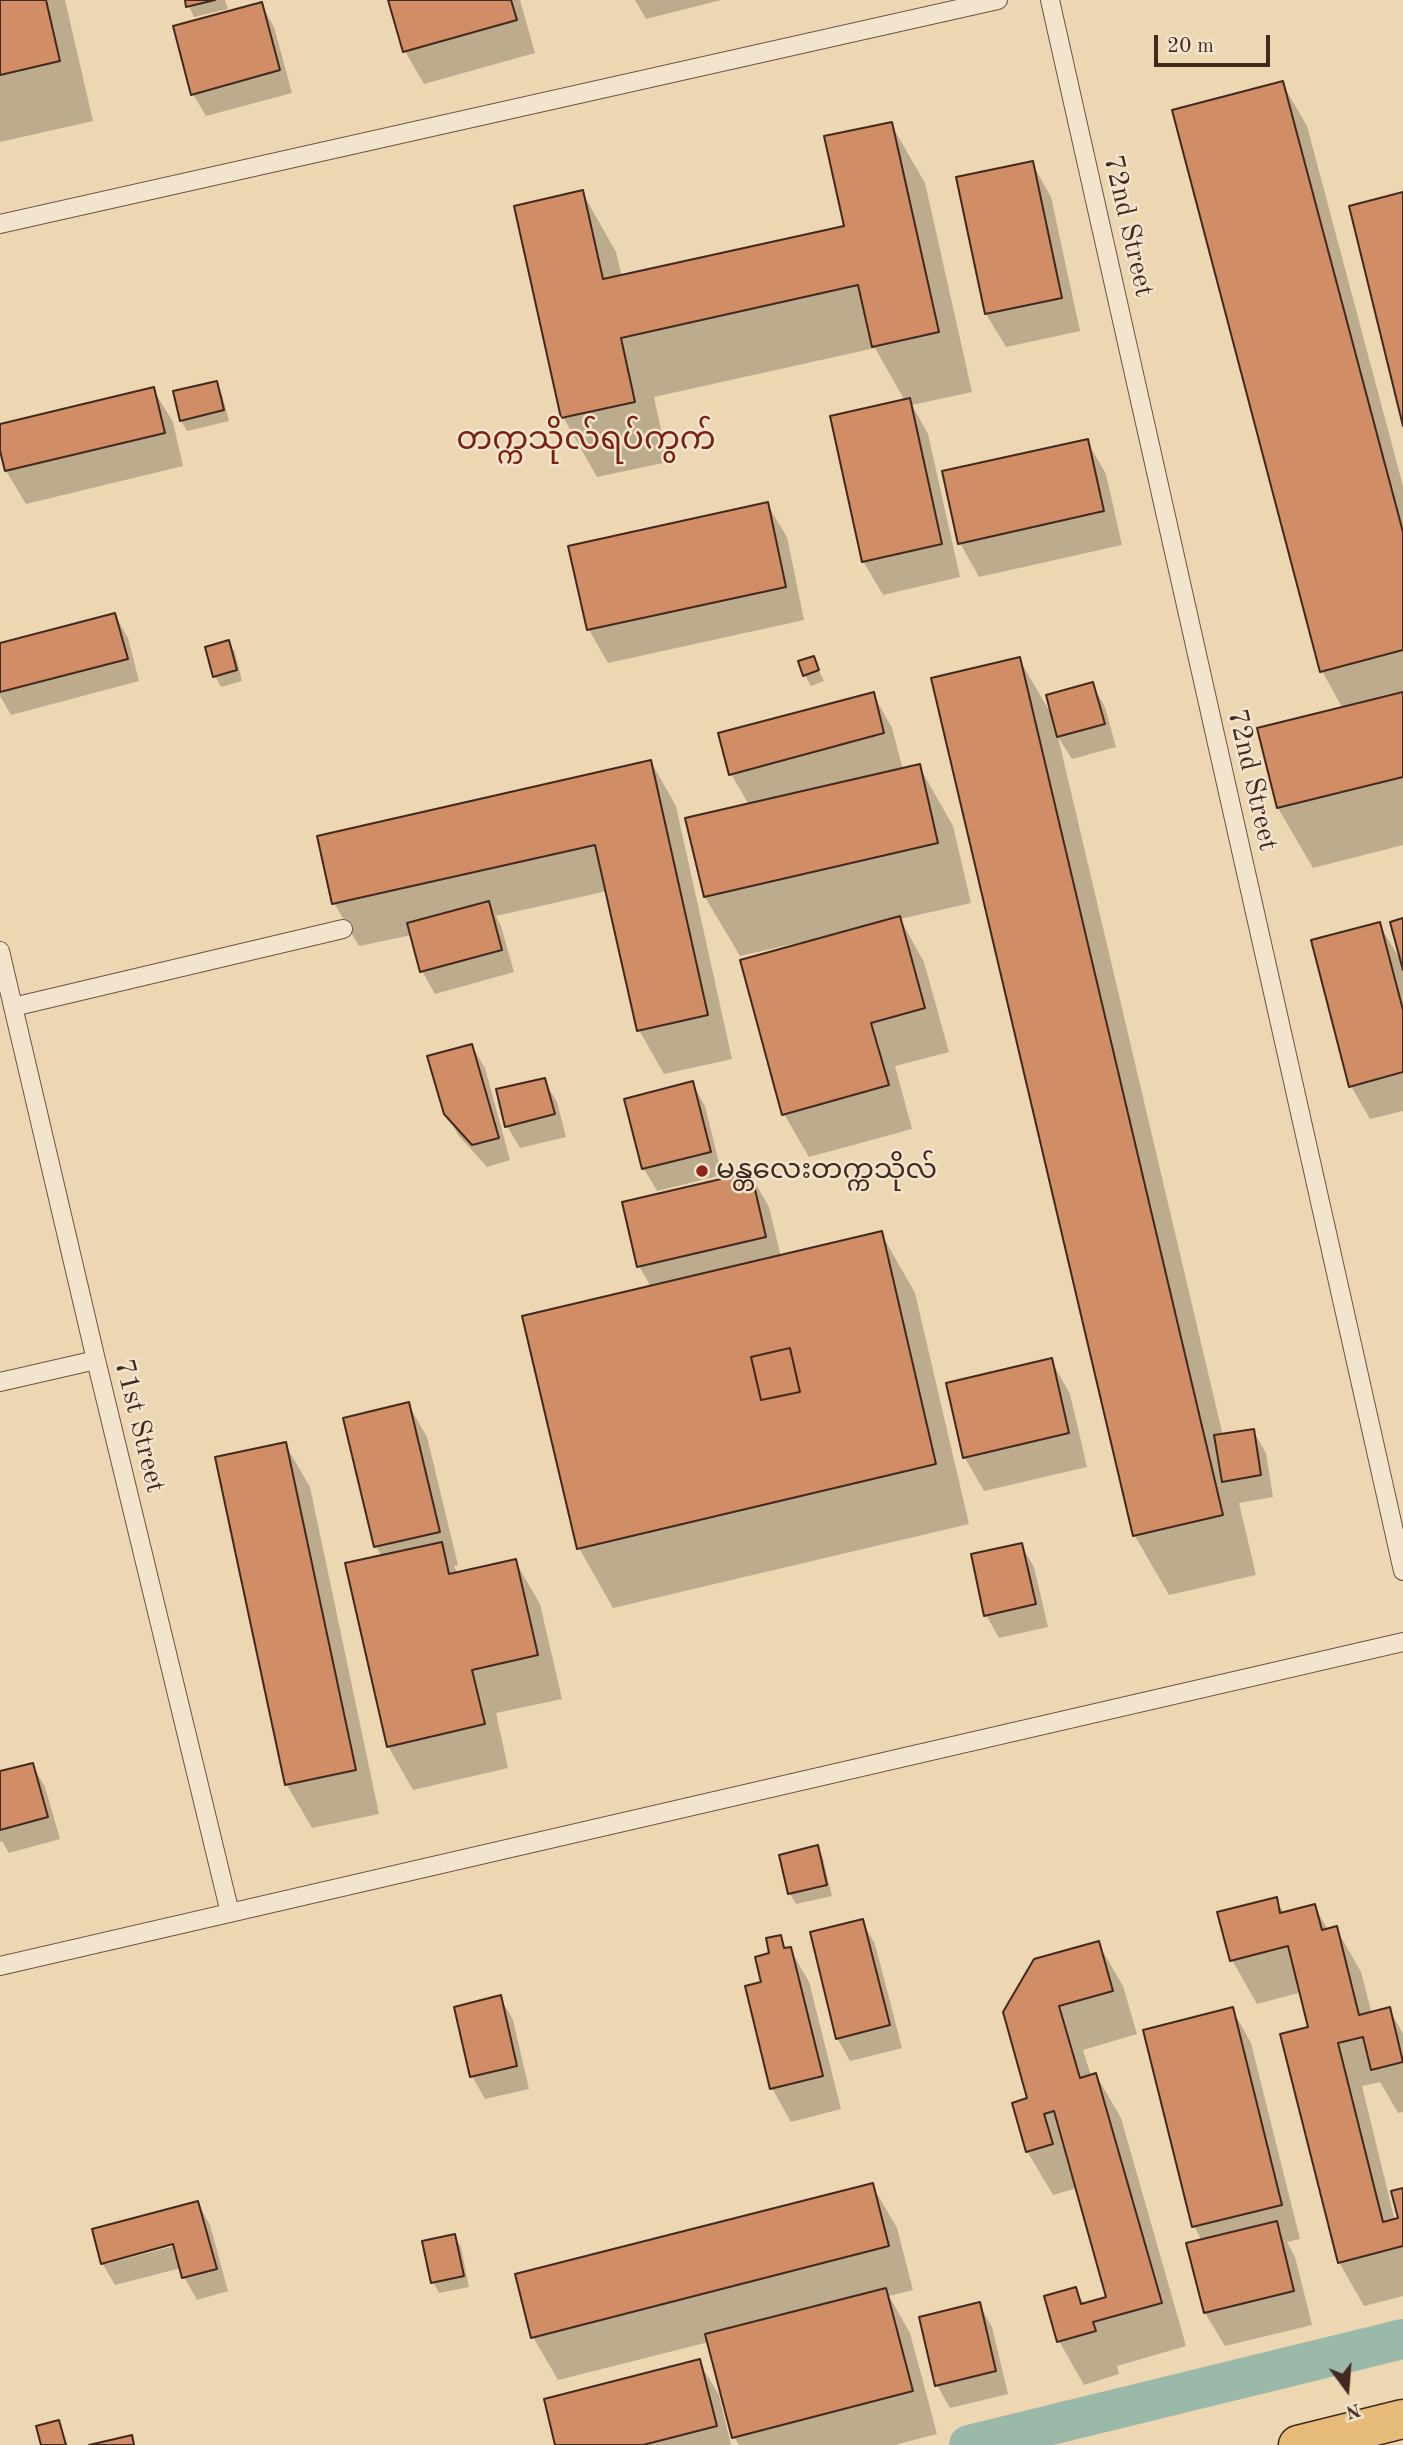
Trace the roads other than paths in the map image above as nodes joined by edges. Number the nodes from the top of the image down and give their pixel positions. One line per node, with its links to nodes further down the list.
1 (998, 0): 3 (lane)
2 (1050, 0): 9 (lane, 72nd Street)
3 (0, 224)
4 (343, 929): 6 (lane)
5 (0, 951): 6 (lane, 71st Street)
6 (13, 1007): 7 (lane, 71st Street)
7 (96, 1360): 8 (lane); 11 (lane, 71st Street)
8 (0, 1382)
9 (1403, 1571)
10 (1403, 1642): 11 (lane)
11 (230, 1913): 12 (lane)
12 (0, 1966)
13 (1403, 2419): 14 (main road)
14 (1298, 2445)

